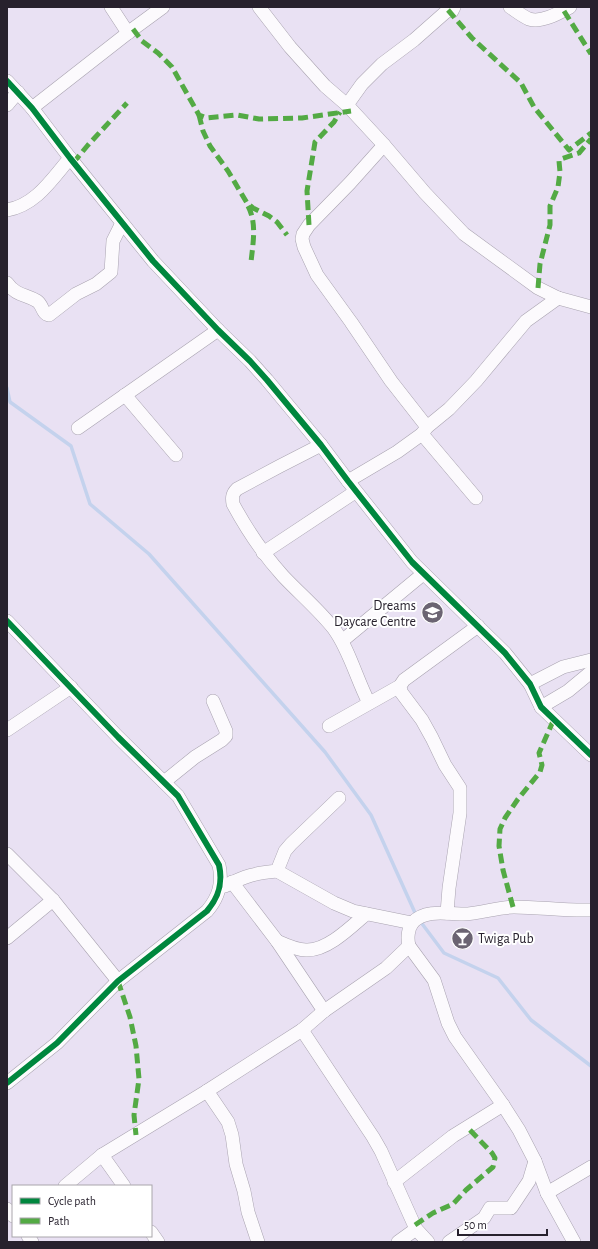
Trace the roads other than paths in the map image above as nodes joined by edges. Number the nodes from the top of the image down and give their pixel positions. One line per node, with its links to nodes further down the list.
1 (111, 7): 7 (street)
2 (163, 7): 7 (street)
3 (259, 7): 11 (street)
4 (454, 7): 11 (street)
5 (510, 7): 6 (street)
6 (570, 7)
7 (128, 33): 12 (street)
8 (7, 80): 9 (street)
9 (18, 92): 10 (street); 12 (street)
10 (7, 105)
11 (347, 105): 13 (street)
12 (32, 108): 14 (street)
13 (384, 145): 18 (street); 23 (street)
14 (70, 158): 15 (street); 16 (street)
15 (7, 210)
16 (122, 223): 17 (street); 20 (street)
17 (7, 283)
18 (558, 298): 19 (street); 23 (street)
19 (591, 307)
20 (218, 330): 21 (street); 24 (street)
21 (125, 395): 22 (street); 25 (street)
22 (78, 428)
23 (425, 430): 26 (street); 27 (street)
24 (321, 445): 26 (street); 28 (street)
25 (176, 455)
26 (352, 486): 28 (street); 29 (street)
27 (476, 498)
28 (264, 553): 32 (street)
29 (423, 574): 31 (street); 32 (street)
30 (8, 623): 37 (street)
31 (478, 626): 35 (street); 36 (street)
32 (342, 641): 39 (street)
33 (591, 660): 35 (street)
34 (591, 672): 40 (street)
35 (530, 684): 40 (street)
36 (400, 686): 39 (street); 52 (street)
37 (71, 688): 42 (street); 44 (street)
38 (213, 700): 44 (street)
39 (370, 703): 41 (street)
40 (541, 707): 43 (street)
41 (329, 726)
42 (7, 730)
43 (591, 755)
44 (164, 782): 49 (street)
45 (339, 798): 47 (street)
46 (7, 854): 50 (street)
47 (277, 871): 48 (street); 53 (street)
48 (232, 882): 49 (street); 56 (street)
49 (220, 888): 58 (street)
50 (53, 900): 55 (street); 58 (street)
51 (591, 910): 52 (street)
52 (447, 913): 54 (street)
53 (366, 914): 54 (street); 56 (street)
54 (412, 923): 57 (street)
55 (7, 938)
56 (277, 941): 59 (street)
57 (409, 946): 59 (street); 63 (street)
58 (118, 981): 61 (street)
59 (324, 1011): 60 (street)
60 (302, 1030): 62 (street); 67 (street)
61 (7, 1083)
62 (207, 1091): 64 (street); 74 (street)
63 (503, 1105): 65 (street); 67 (street)
64 (102, 1156): 68 (street); 69 (street)
65 (535, 1161): 70 (street); 77 (street)
66 (591, 1167): 70 (street)
67 (394, 1182): 71 (street)
68 (66, 1185)
69 (123, 1185)
70 (547, 1193): 78 (street)
71 (416, 1229): 75 (street); 76 (street)
72 (152, 1233): 73 (street)
73 (158, 1242)
74 (258, 1242)
75 (398, 1242)
76 (428, 1242)
77 (449, 1242)
78 (574, 1242)

